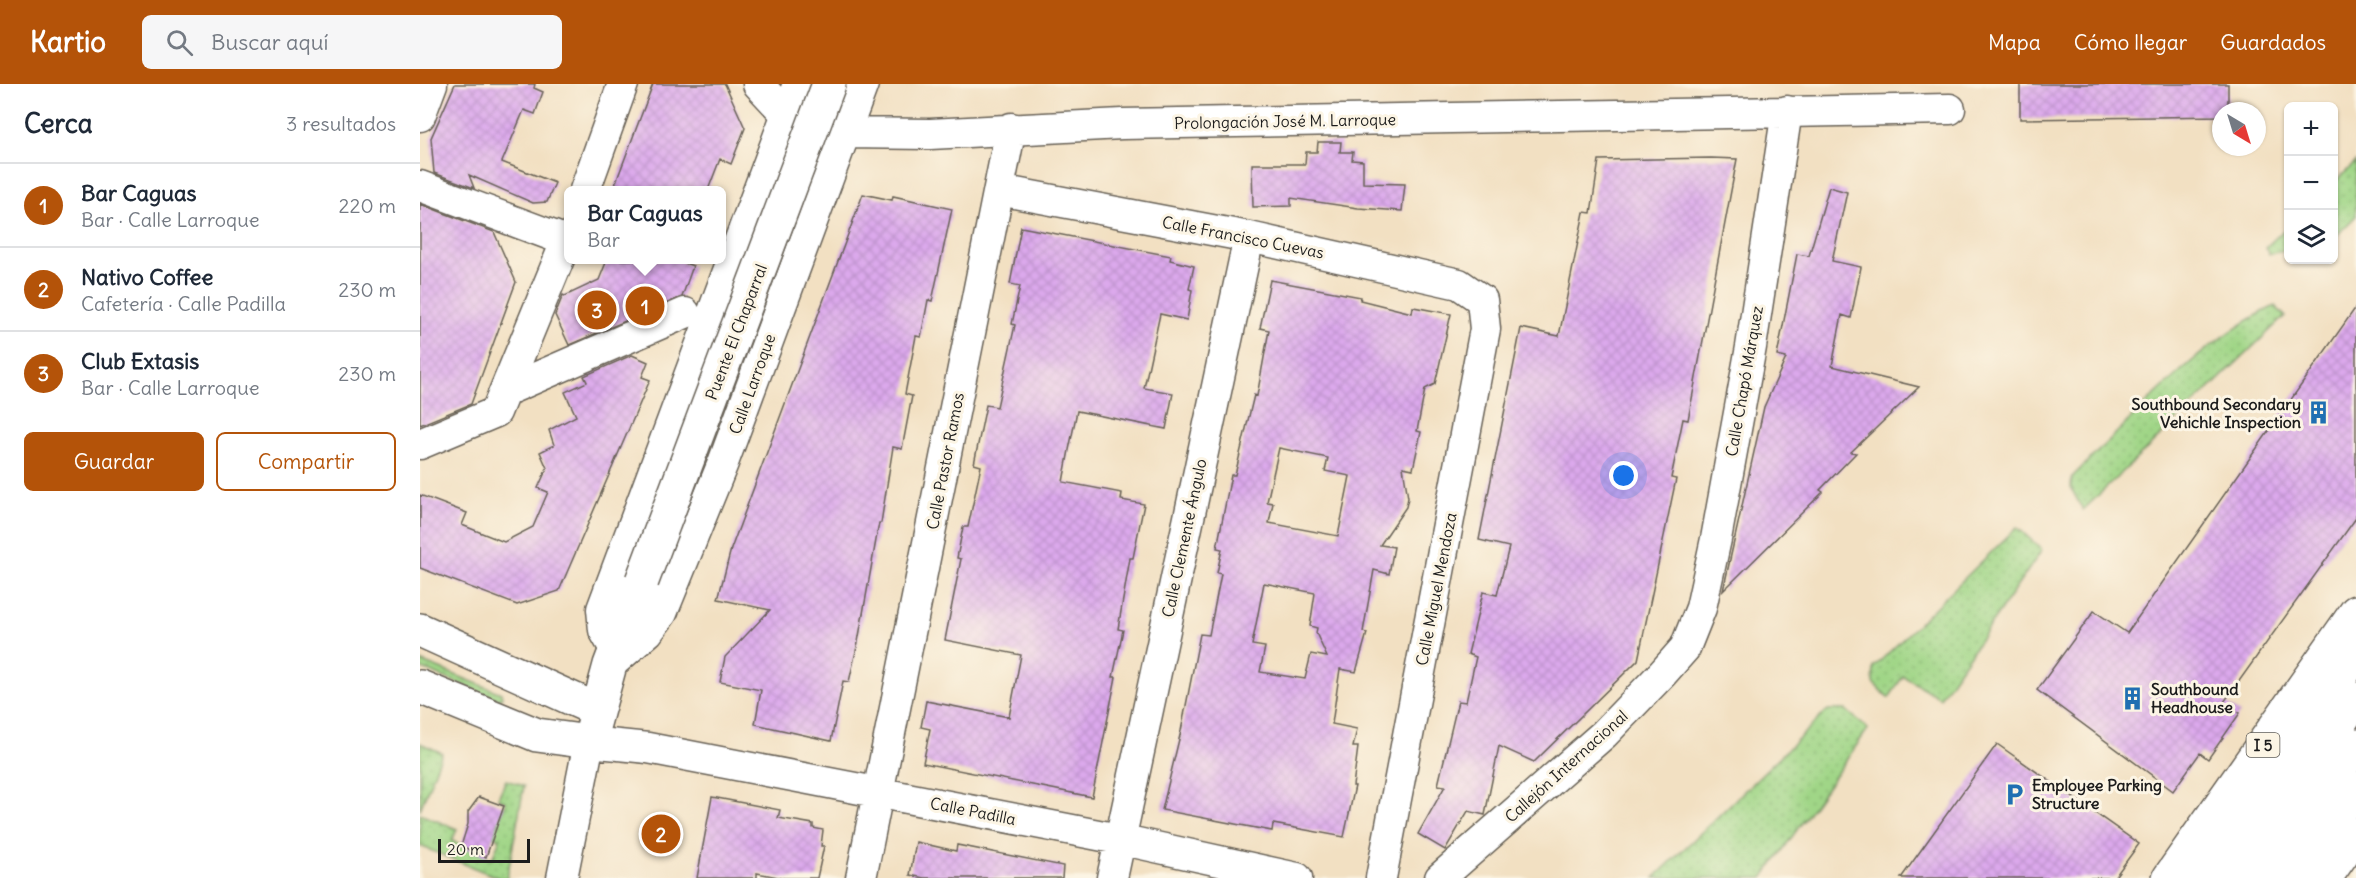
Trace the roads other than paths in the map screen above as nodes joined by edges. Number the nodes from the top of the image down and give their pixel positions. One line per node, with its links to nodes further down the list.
1 (432, 84): 10 (street)
2 (623, 84): 14 (street)
3 (758, 84): 9 (street)
4 (798, 84): 9 (street)
5 (829, 84): 27 (main road, Puente El Chaparral, bridge)
6 (863, 84): 12 (street, Calle Larroque)
7 (1950, 109): 8 (street, Prolongación José M. Larroque)
8 (1787, 111): 11 (street, Prolongación José M. Larroque); 25 (street, Calle Chapó Márquez)
9 (786, 114): 12 (street, Prolongación José M. Larroque); 27 (street)
10 (420, 116)
11 (1011, 128): 12 (street, Prolongación José M. Larroque); 15 (street, Calle Pastor Ramos)
12 (844, 133): 27 (street, Calle Larroque)
13 (420, 186): 17 (street)
14 (586, 186)
15 (999, 190): 16 (street, Calle Francisco Cuevas); 33 (street, Calle Pastor Ramos)
16 (1249, 237): 19 (street, Calle Francisco Cuevas); 35 (street, Calle Clemente Ángulo)
17 (564, 238)
18 (564, 249): 21 (street)
19 (1482, 300): 40 (street, Calle Miguel Mendoza)
20 (685, 313): 21 (street)
21 (505, 391): 22 (street)
22 (420, 444)
23 (2356, 612): 42 (main road, I 5)
24 (420, 630): 30 (main road)
25 (1685, 648): 41 (street, Callejón Internacional)
26 (2356, 654): 43 (main road, I 5)
27 (613, 658): 30 (main road)
28 (420, 687): 30 (main road)
29 (2356, 699): 44 (main road)
30 (593, 726): 33 (street, Calle Padilla); 36 (street)
31 (2356, 745): 45 (main road)
32 (2356, 788): 46 (main road)
33 (878, 793): 35 (street, Calle Padilla); 37 (street, Calle Pastor Ramos)
34 (2356, 834): 47 (main road)
35 (1119, 839): 38 (street, Calle Clemente Ángulo); 39 (street, Calle Padilla)
36 (562, 878)
37 (861, 878)
38 (1112, 878)
39 (1297, 878)
40 (1381, 878)
41 (1440, 878)
42 (2169, 878)
43 (2201, 878)
44 (2232, 878)
45 (2262, 878)
46 (2292, 878)
47 (2325, 878)

